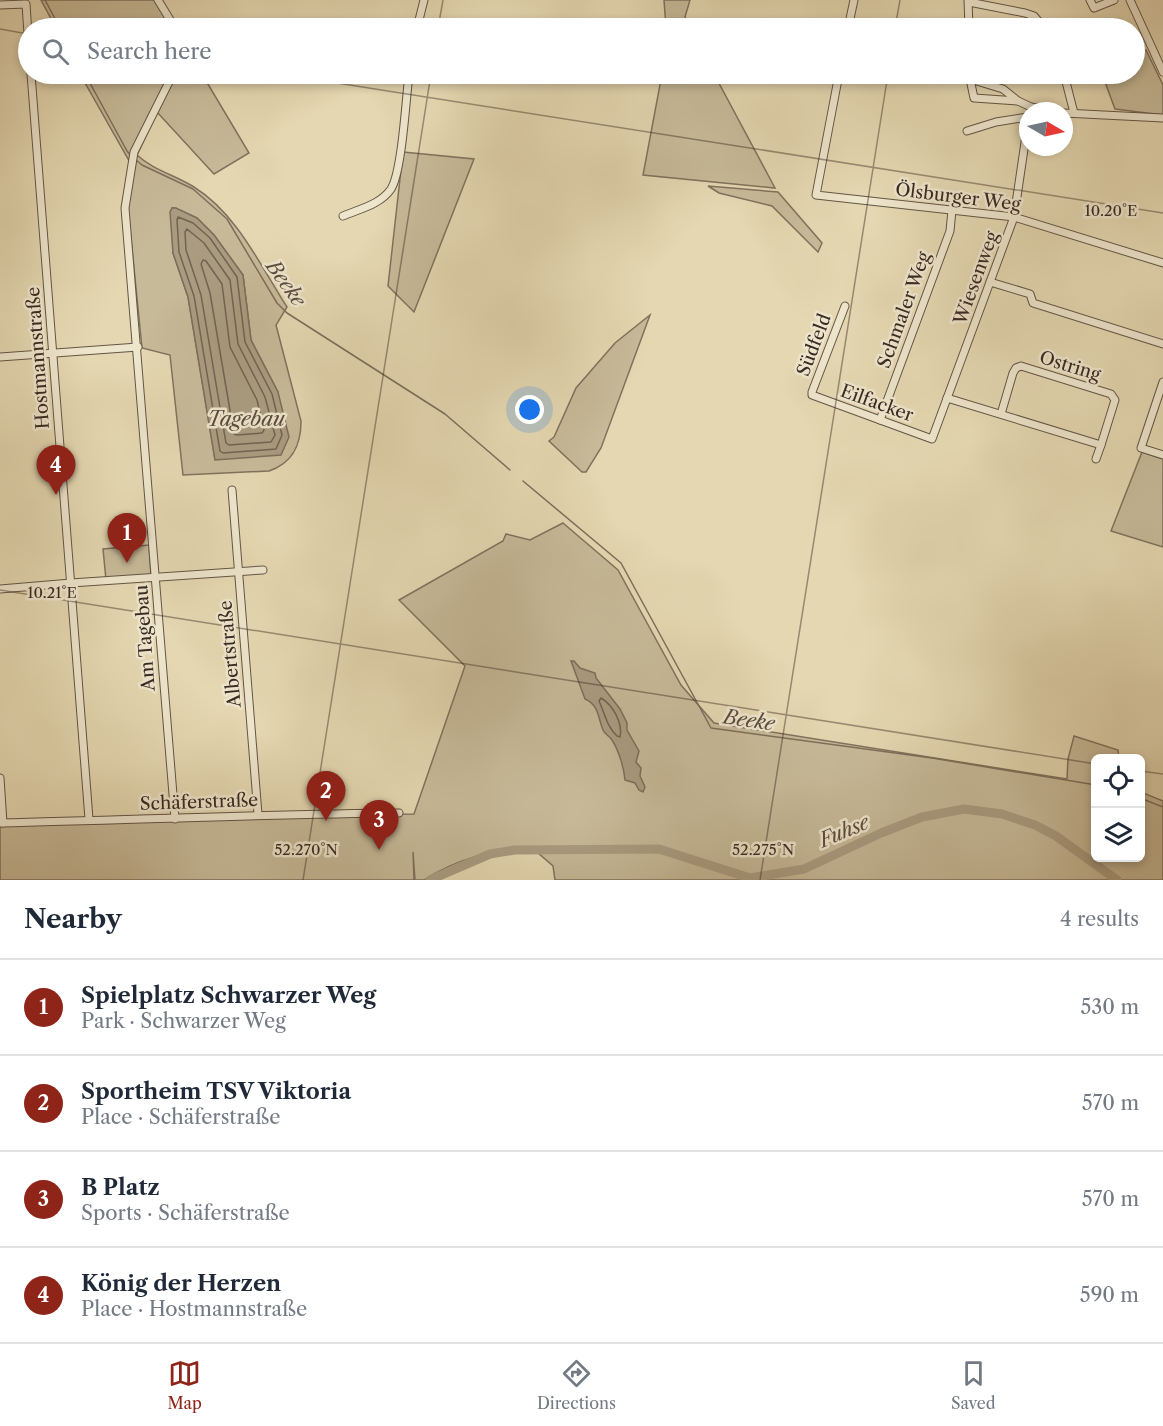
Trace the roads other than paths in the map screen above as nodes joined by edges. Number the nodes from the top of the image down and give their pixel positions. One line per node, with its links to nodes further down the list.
1 (158, 0): 10 (street)
2 (424, 0): 11 (street)
3 (854, 0): 12 (street)
4 (1090, 0): 5 (street)
5 (1114, 0)
6 (1130, 0): 15 (street)
7 (968, 1): 13 (street); 14 (street)
8 (0, 5): 9 (street)
9 (27, 18)
10 (169, 18)
11 (420, 18)
12 (850, 18)
13 (969, 18)
14 (1036, 18)
15 (1138, 18)
16 (1145, 33): 17 (street)
17 (1163, 72)
18 (32, 84): 39 (street, Hostmannstraße)
19 (167, 84): 38 (street, Am Tagebau)
20 (408, 84): 32 (street)
21 (837, 84): 31 (street, Ölsburger Weg)
22 (971, 84): 25 (street)
23 (992, 84): 25 (street)
24 (1068, 84): 26 (street)
25 (1018, 101)
26 (1074, 113): 27 (street)
27 (1163, 118)
28 (1019, 120): 29 (street)
29 (967, 131)
30 (1023, 156): 33 (street, Wiesenweg)
31 (952, 210): 33 (street, Ölsburger Weg); 45 (street, Schmaler Weg)
32 (343, 216)
33 (1014, 217): 34 (street, Ölsburger Weg); 35 (street, Wiesenweg)
34 (1163, 263)
35 (990, 282): 37 (street); 43 (street, Wiesenweg)
36 (845, 306): 42 (street, Südfeld)
37 (1163, 345)
38 (138, 347): 39 (street); 53 (street, Am Tagebau)
39 (53, 354): 40 (street); 54 (street, Hostmannstraße)
40 (0, 357)
41 (1163, 382): 48 (street)
42 (812, 395): 45 (street, Eilfacker)
43 (947, 398): 44 (street); 46 (street, Wiesenweg)
44 (1001, 414): 47 (street); 47 (street, Ostring)
45 (880, 420): 46 (street, Eilfacker)
46 (932, 439)
47 (1101, 445): 49 (street, Ostring)
48 (1163, 455)
49 (1096, 459)
50 (232, 490): 52 (street, Albertstraße)
51 (263, 570): 52 (street)
52 (238, 571): 53 (street); 58 (street, Albertstraße)
53 (156, 578): 54 (street); 60 (street, Am Tagebau)
54 (71, 583): 55 (street); 59 (street, Hostmannstraße)
55 (0, 590)
56 (0, 778): 61 (street)
57 (399, 813): 58 (street, Schäferstraße)
58 (258, 814): 60 (street, Schäferstraße)
59 (89, 819): 60 (street, Schäferstraße); 61 (street, Schäferstraße)
60 (175, 819)
61 (2, 823)

